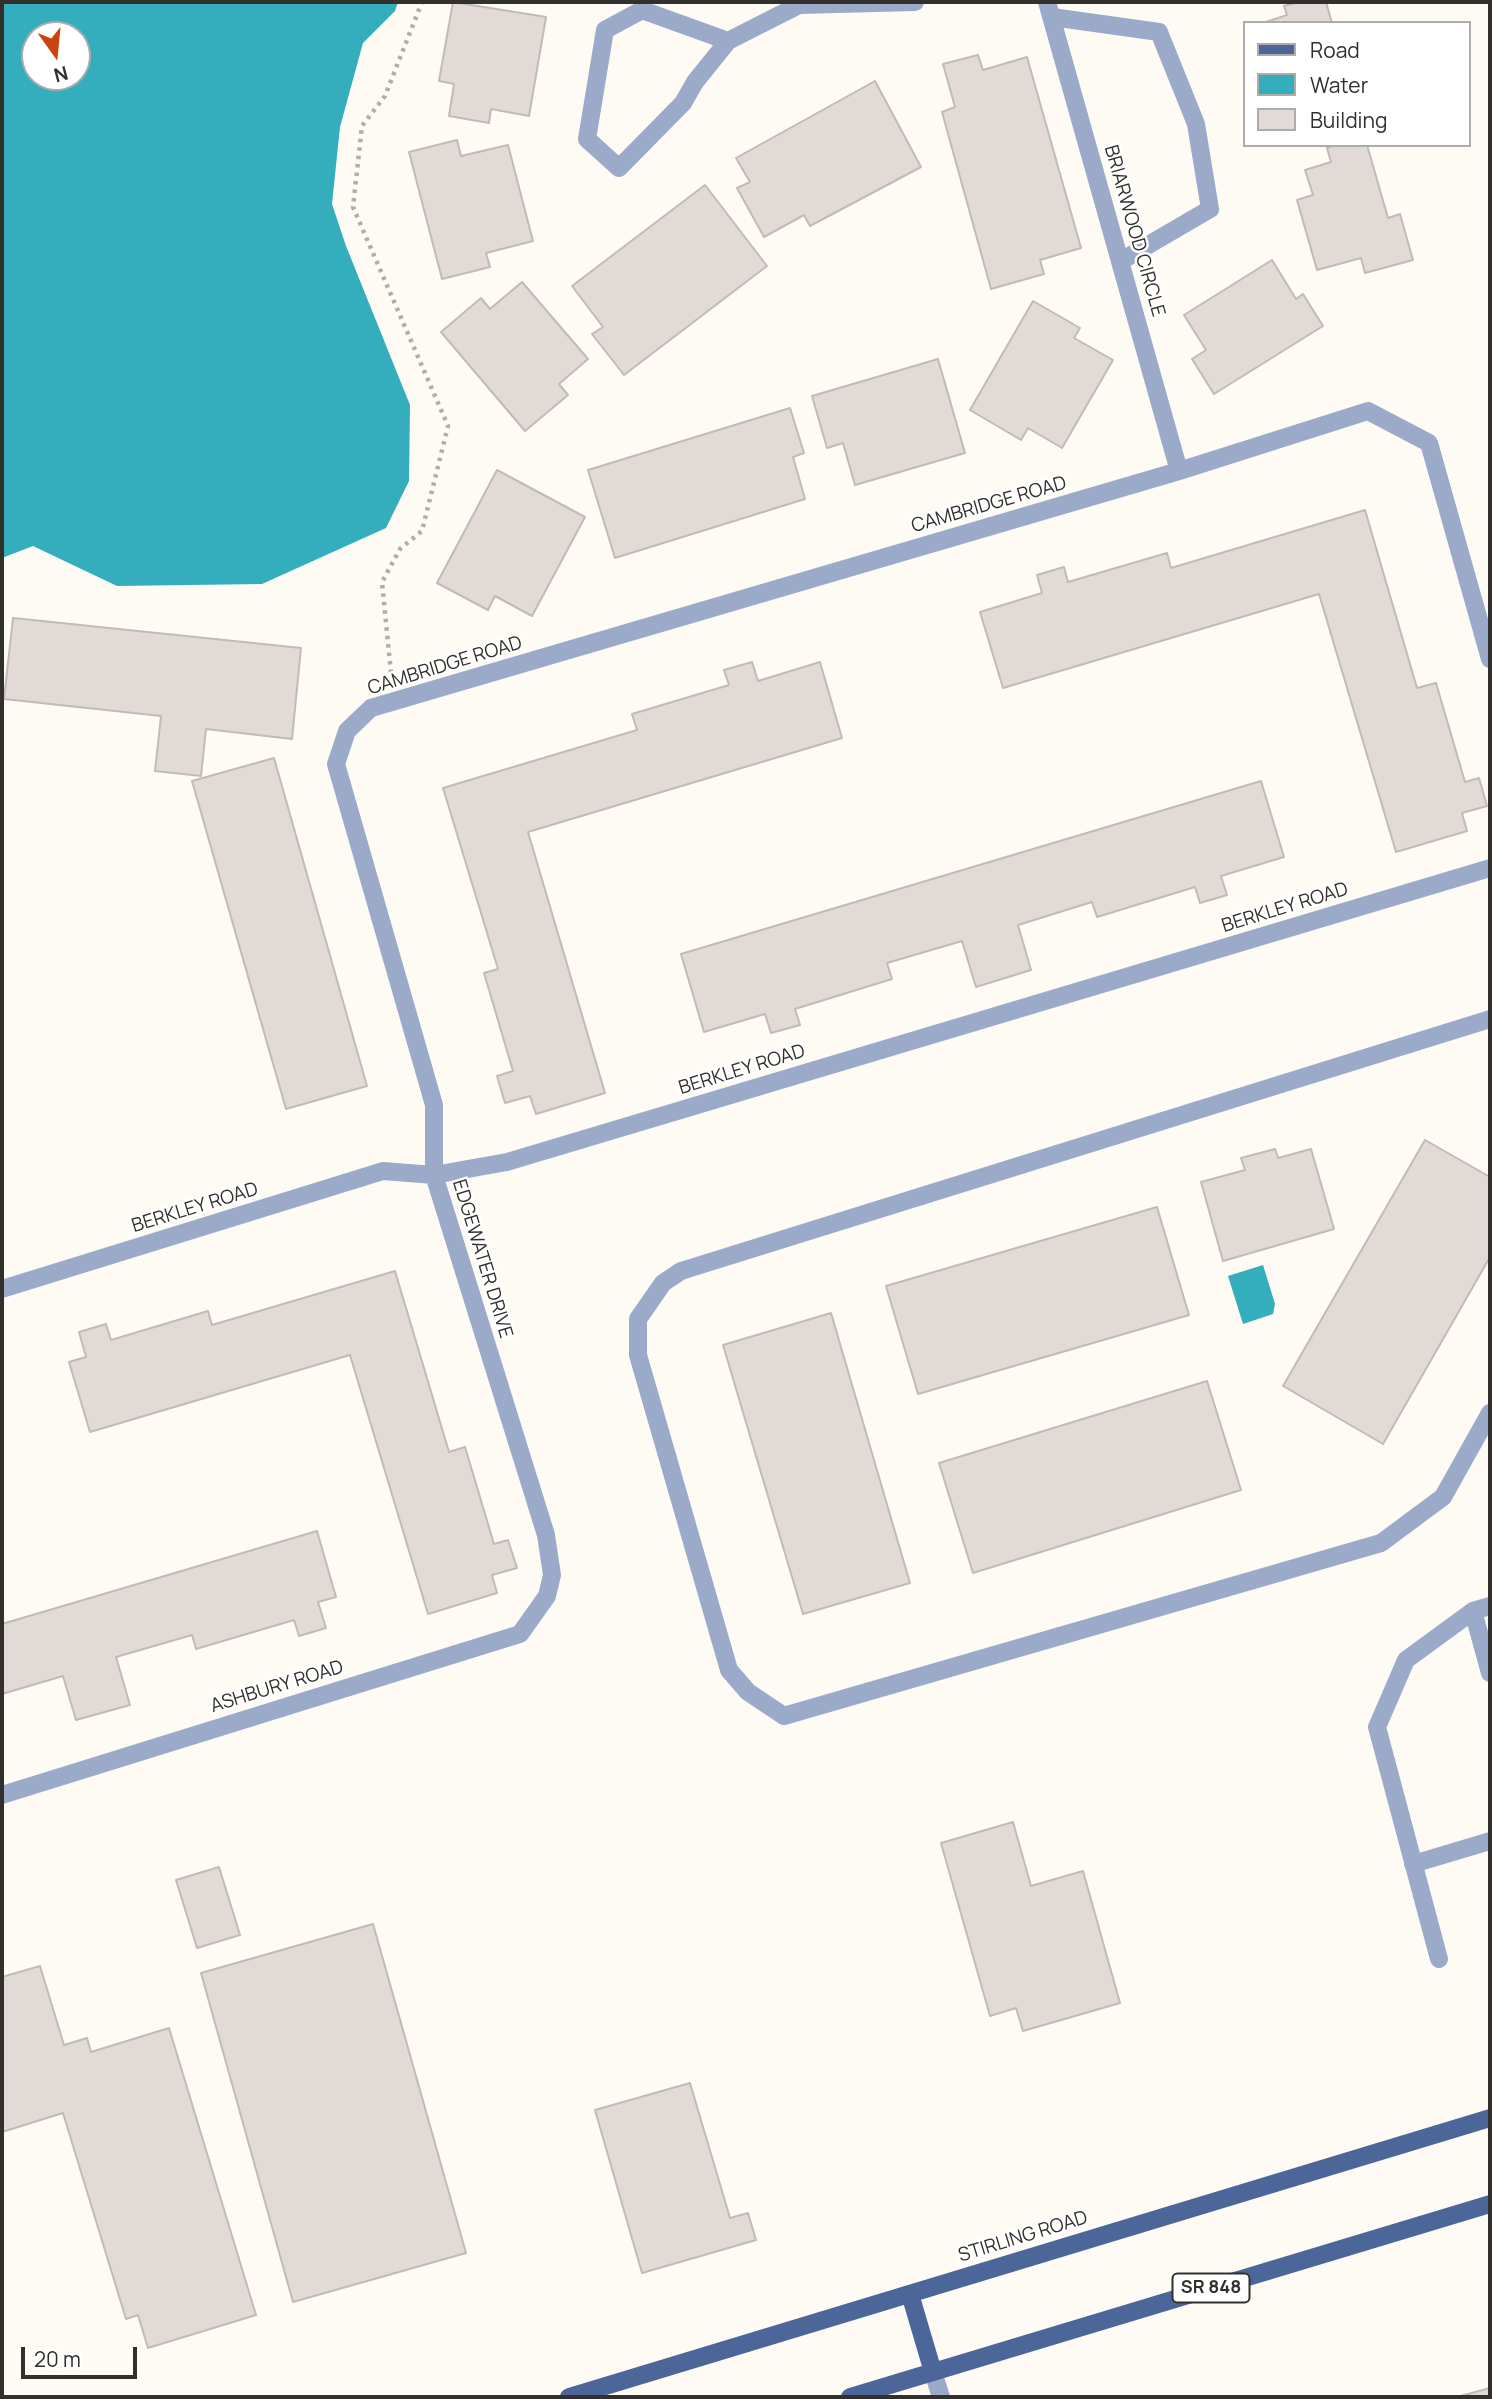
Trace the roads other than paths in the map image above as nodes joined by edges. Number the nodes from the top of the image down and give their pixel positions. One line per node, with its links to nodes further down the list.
1 (915, 2): 3 (street)
2 (1049, 10): 4 (street, BRIARWOOD CIRCLE); 4 (street)
3 (728, 41): 3 (street)
4 (1121, 261): 5 (street, BRIARWOOD CIRCLE)
5 (1179, 471): 6 (street, CAMBRIDGE ROAD); 7 (street, CAMBRIDGE ROAD)
6 (1490, 659)
7 (347, 731): 10 (street, EDGEWATER DRIVE)
8 (1490, 868): 10 (street, BERKLEY ROAD)
9 (1490, 1020): 12 (street)
10 (434, 1175): 11 (street, BERKLEY ROAD); 13 (street, EDGEWATER DRIVE)
11 (2, 1289)
12 (1490, 1413)
13 (547, 1596): 16 (street, ASHBURY ROAD)
14 (1482, 1609): 15 (street); 18 (street)
15 (1490, 1674)
16 (2, 1794)
17 (1490, 1842): 18 (street)
18 (1413, 1864): 19 (street)
19 (1439, 1959)
20 (1490, 2118): 22 (main road, STIRLING ROAD)
21 (1490, 2204): 23 (main road, SR 848)
22 (910, 2294): 23 (main road); 24 (main road, STIRLING ROAD)
23 (933, 2372): 25 (main road, SR 848); 26 (street)
24 (569, 2397)
25 (850, 2397)
26 (941, 2397)

